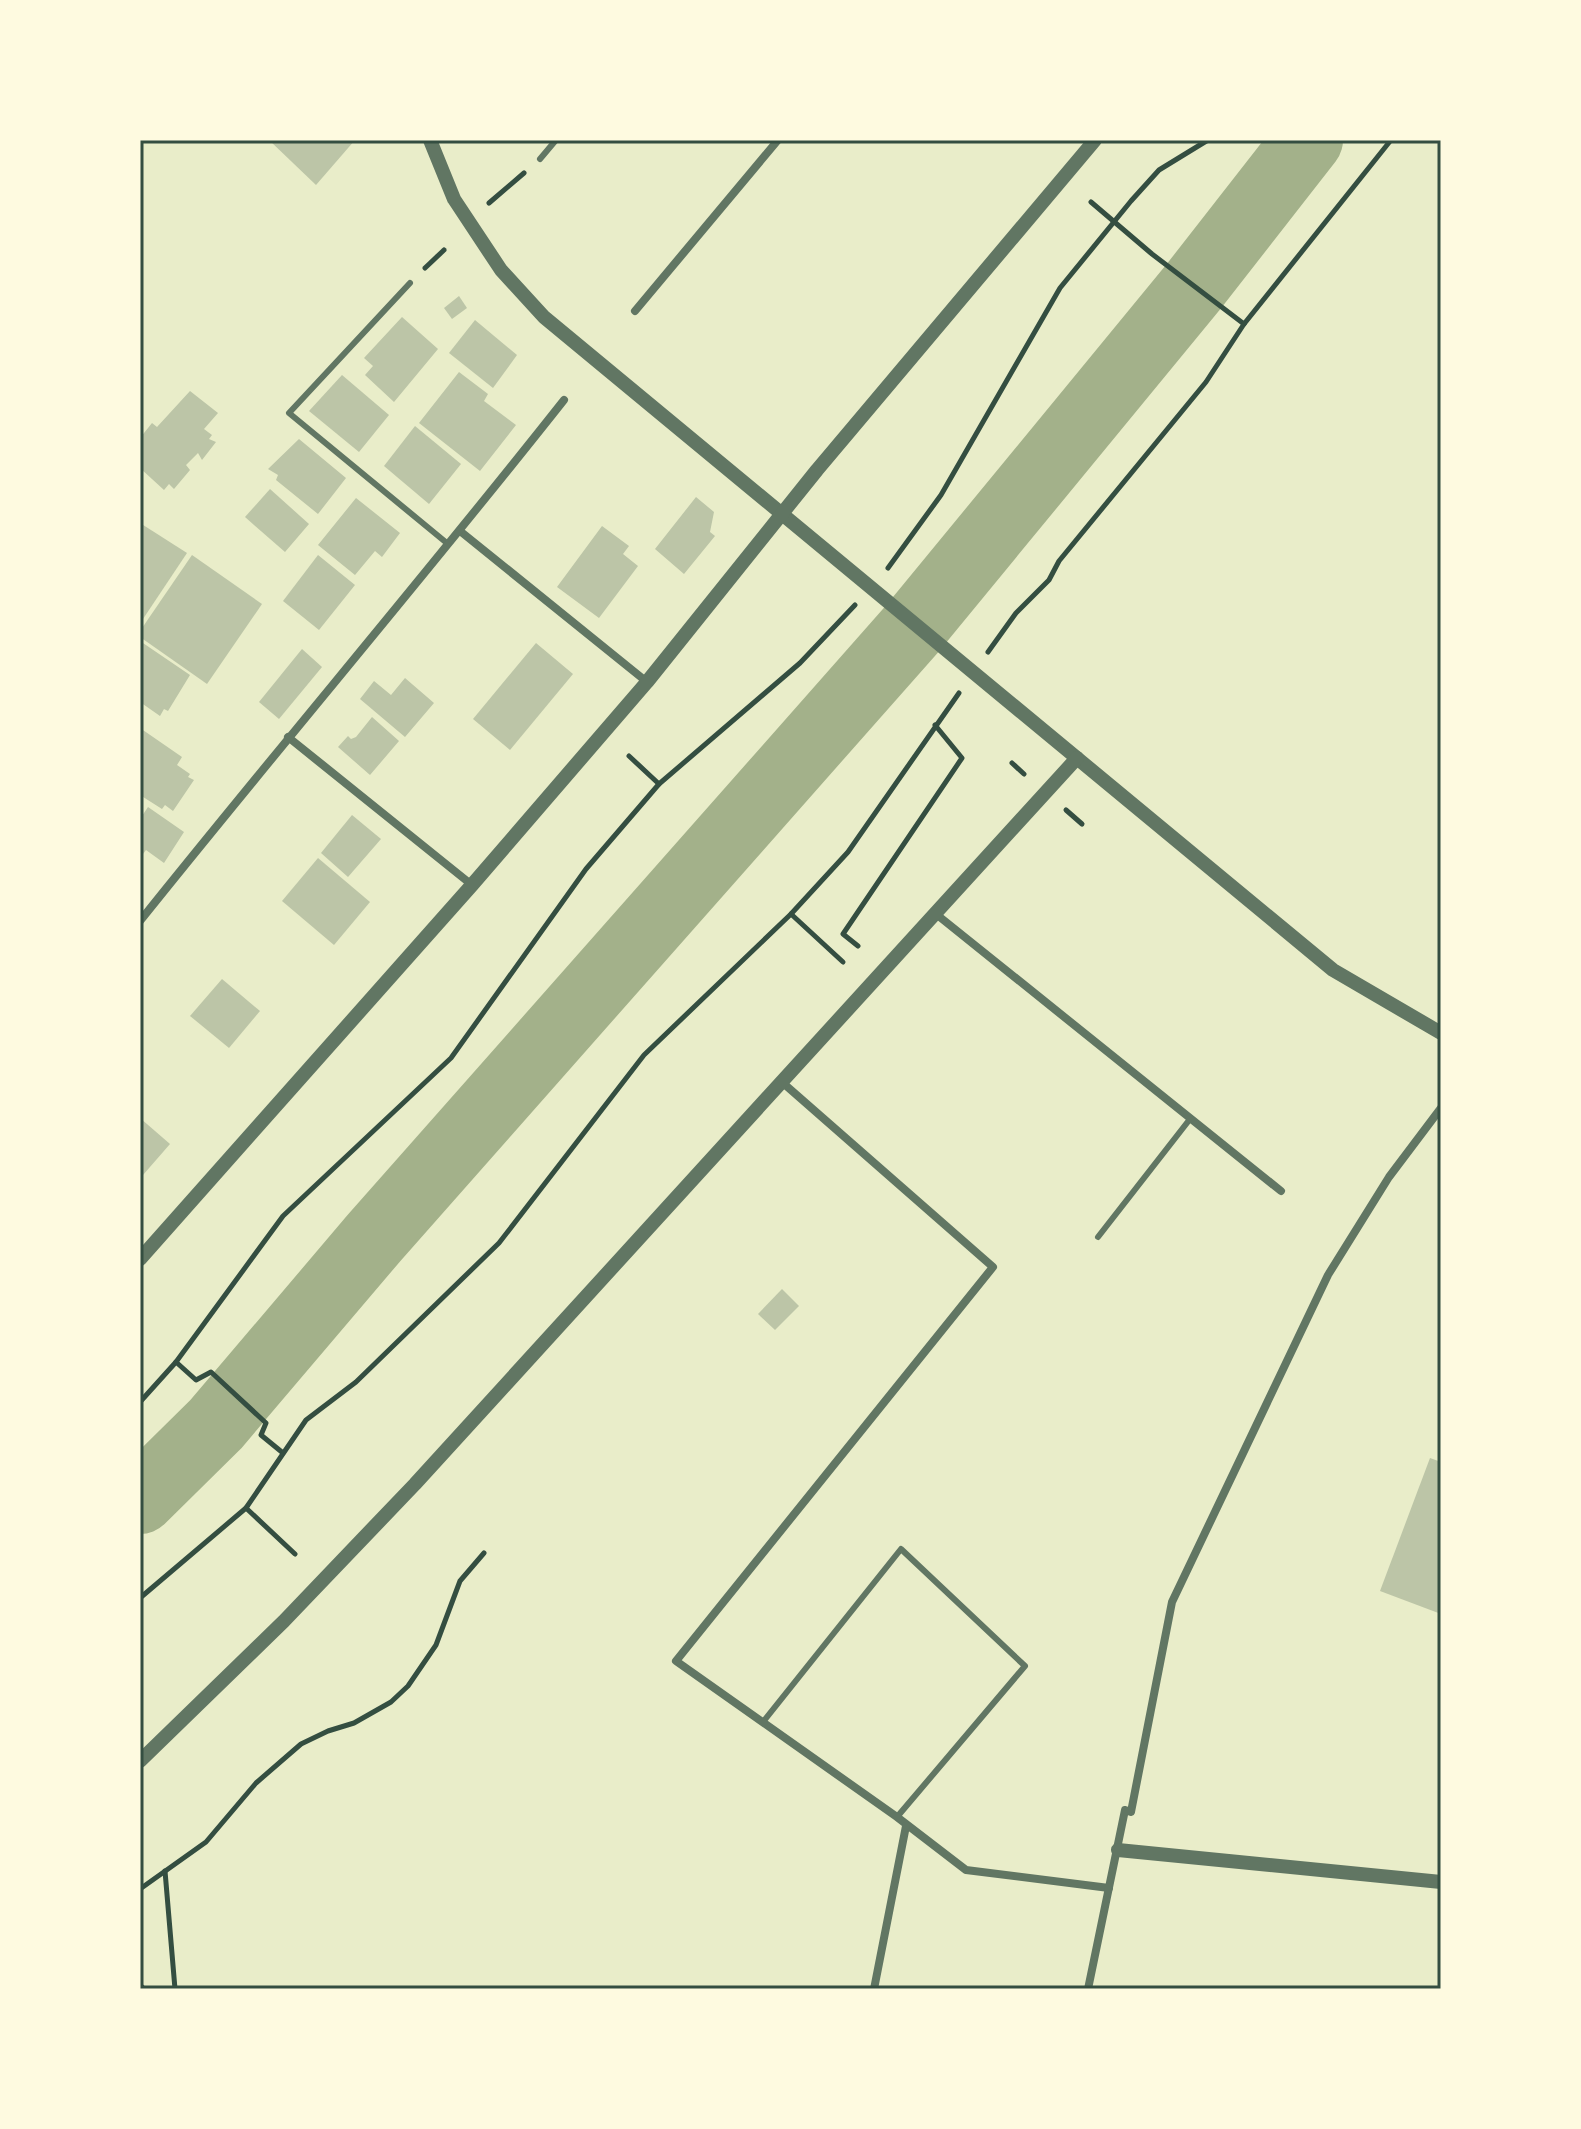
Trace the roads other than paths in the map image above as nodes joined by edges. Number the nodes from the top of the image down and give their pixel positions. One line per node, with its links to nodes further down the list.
1 (430, 140): 9 (street)
2 (556, 140): 5 (lane)
3 (778, 140): 7 (street)
4 (1095, 140): 9 (street)
5 (540, 159)
6 (410, 283): 11 (lane)
7 (635, 311)
8 (564, 400): 10 (street)
9 (781, 514): 12 (street); 14 (street)
10 (460, 531): 11 (street); 12 (street)
11 (448, 544): 13 (street)
12 (647, 682): 15 (street)
13 (288, 737): 15 (street); 17 (street)
14 (1077, 758): 16 (street); 18 (street)
15 (472, 885): 24 (street)
16 (936, 914): 19 (street); 21 (street)
17 (140, 921)
18 (1441, 1033)
19 (783, 1083): 25 (street); 26 (street)
20 (1441, 1108): 29 (street)
21 (1190, 1119): 22 (street); 23 (lane)
22 (1281, 1191)
23 (1098, 1237)
24 (140, 1259)
25 (763, 1722): 27 (street); 27 (lane)
26 (140, 1761)
27 (897, 1817): 28 (street)
28 (906, 1826): 31 (street); 32 (street)
29 (1118, 1850): 30 (street); 31 (street)
30 (1441, 1882)
31 (1109, 1888): 33 (street)
32 (874, 1989)
33 (1088, 1989)

